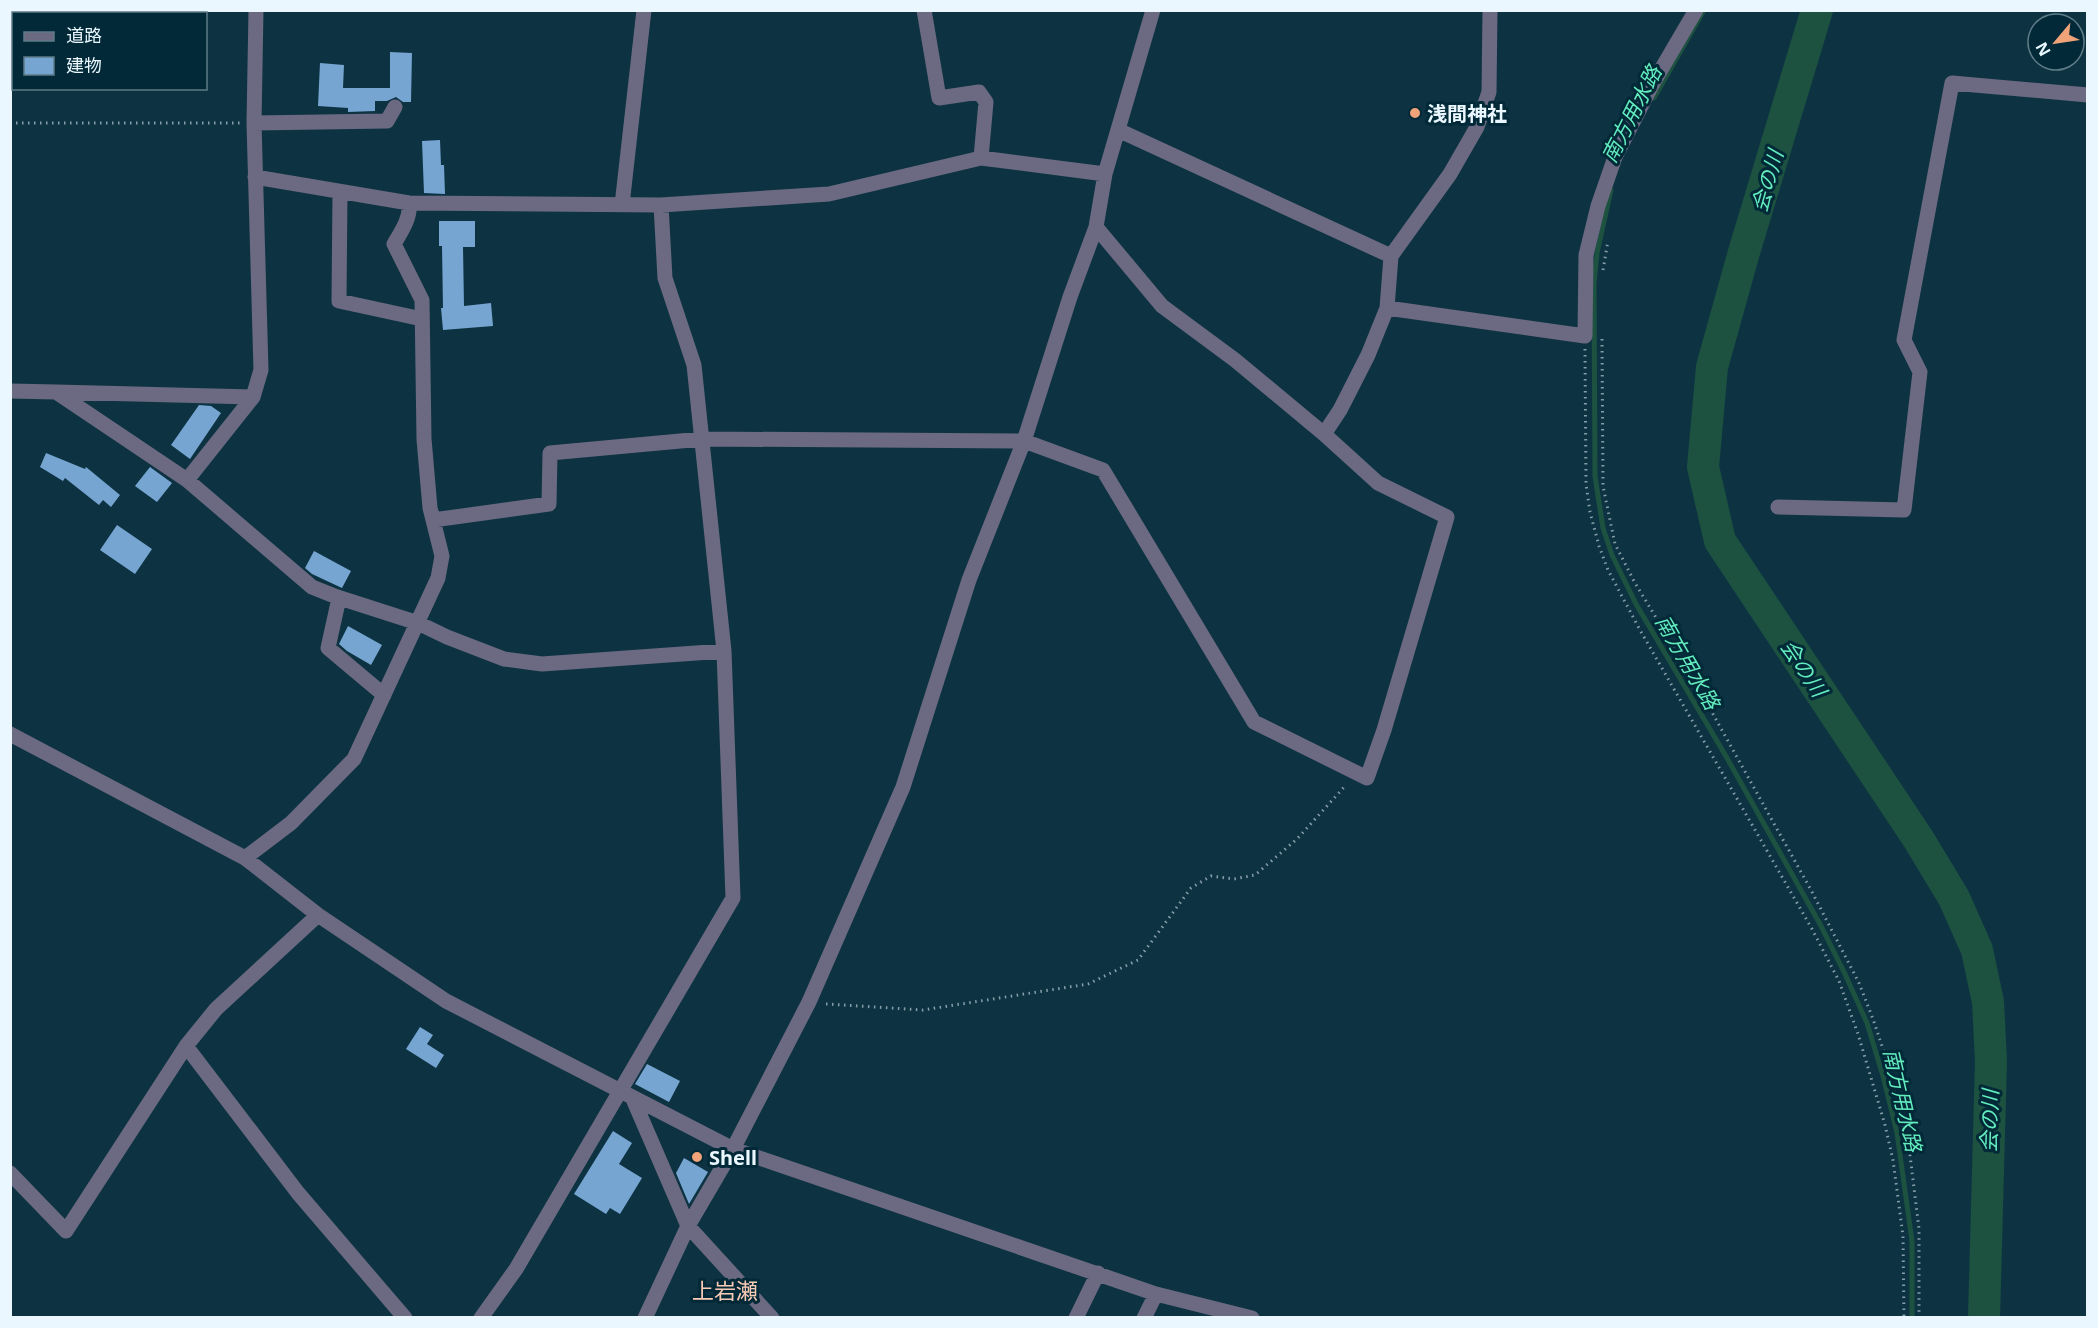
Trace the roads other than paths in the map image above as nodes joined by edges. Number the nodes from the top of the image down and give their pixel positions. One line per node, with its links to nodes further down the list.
1 (256, 10): 9 (street)
2 (644, 10): 16 (street)
3 (924, 10): 11 (street)
4 (1153, 10): 10 (street)
5 (1490, 10): 19 (street)
6 (1696, 10): 20 (street)
7 (2088, 94): 29 (street)
8 (395, 107): 9 (street)
9 (254, 123): 13 (street)
10 (1118, 130): 12 (street); 19 (street)
11 (981, 158): 12 (street); 17 (street)
12 (1106, 174): 18 (street)
13 (255, 177): 14 (street); 24 (street)
14 (340, 192): 15 (street); 21 (street)
15 (410, 203): 16 (street); 21 (street)
16 (622, 205): 17 (street)
17 (661, 205): 26 (street)
18 (1096, 227): 25 (street); 27 (street)
19 (1391, 256): 20 (street)
20 (1387, 308): 25 (street)
21 (422, 319): 30 (street)
22 (10, 391): 23 (street)
23 (56, 392): 24 (street); 28 (street)
24 (252, 397): 28 (street)
25 (1324, 434): 27 (street)
26 (702, 440): 27 (street); 30 (street); 33 (street)
27 (1024, 441): 40 (street)
28 (187, 480): 31 (street)
29 (1778, 507)
30 (433, 520): 32 (street)
31 (339, 598): 32 (street); 34 (street)
32 (418, 623): 33 (street); 34 (street)
33 (724, 651): 39 (street)
34 (384, 695): 36 (street)
35 (10, 734): 36 (street)
36 (245, 858): 37 (street)
37 (318, 915): 38 (street); 39 (street)
38 (186, 1046): 41 (street); 46 (street)
39 (627, 1095): 40 (street); 42 (street); 47 (street)
40 (733, 1149): 42 (street); 43 (street)
41 (10, 1173)
42 (688, 1226): 48 (street); 49 (street)
43 (1098, 1273): 44 (street); 50 (street)
44 (1156, 1294): 45 (street); 51 (street)
45 (1216, 1313): 52 (street)
46 (405, 1317)
47 (481, 1317)
48 (645, 1317)
49 (772, 1317)
50 (1076, 1317)
51 (1144, 1317)
52 (1249, 1317)

